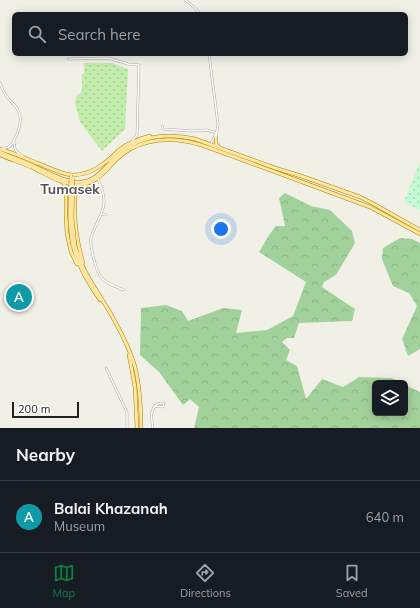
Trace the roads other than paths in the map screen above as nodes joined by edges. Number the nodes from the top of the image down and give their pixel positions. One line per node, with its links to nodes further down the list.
1 (185, 0): 2 (street)
2 (198, 12)
3 (210, 56): 7 (street)
4 (68, 59): 8 (street)
5 (0, 83): 12 (street)
6 (162, 126): 7 (street)
7 (217, 133): 10 (street); 14 (street)
8 (137, 135): 11 (street); 13 (street)
9 (159, 136): 11 (main road); 14 (main road); 16 (main road)
10 (216, 138): 14 (street); 15 (main road)
11 (140, 139): 13 (main road)
12 (14, 140): 16 (street); 17 (street)
13 (130, 143): 18 (main road)
14 (212, 146): 15 (main road); 19 (main road); 27 (main road)
15 (219, 147): 26 (main road)
16 (0, 151): 17 (main road); 20 (main road)
17 (30, 160): 18 (main road)
18 (72, 175): 28 (main road, bridge)
19 (98, 178): 21 (main road); 24 (street)
20 (61, 181): 21 (main road); 22 (main road)
21 (93, 181): 23 (main road)
22 (66, 195): 23 (main road); 28 (main road)
23 (75, 197): 28 (main road)
24 (102, 214): 25 (street); 29 (street)
25 (106, 215)
26 (420, 230)
27 (420, 234)
28 (85, 275): 33 (main road); 34 (main road)
29 (124, 290)
30 (106, 368): 32 (street)
31 (154, 406): 35 (street)
32 (127, 428)
33 (137, 428)
34 (142, 428)
35 (153, 428)

